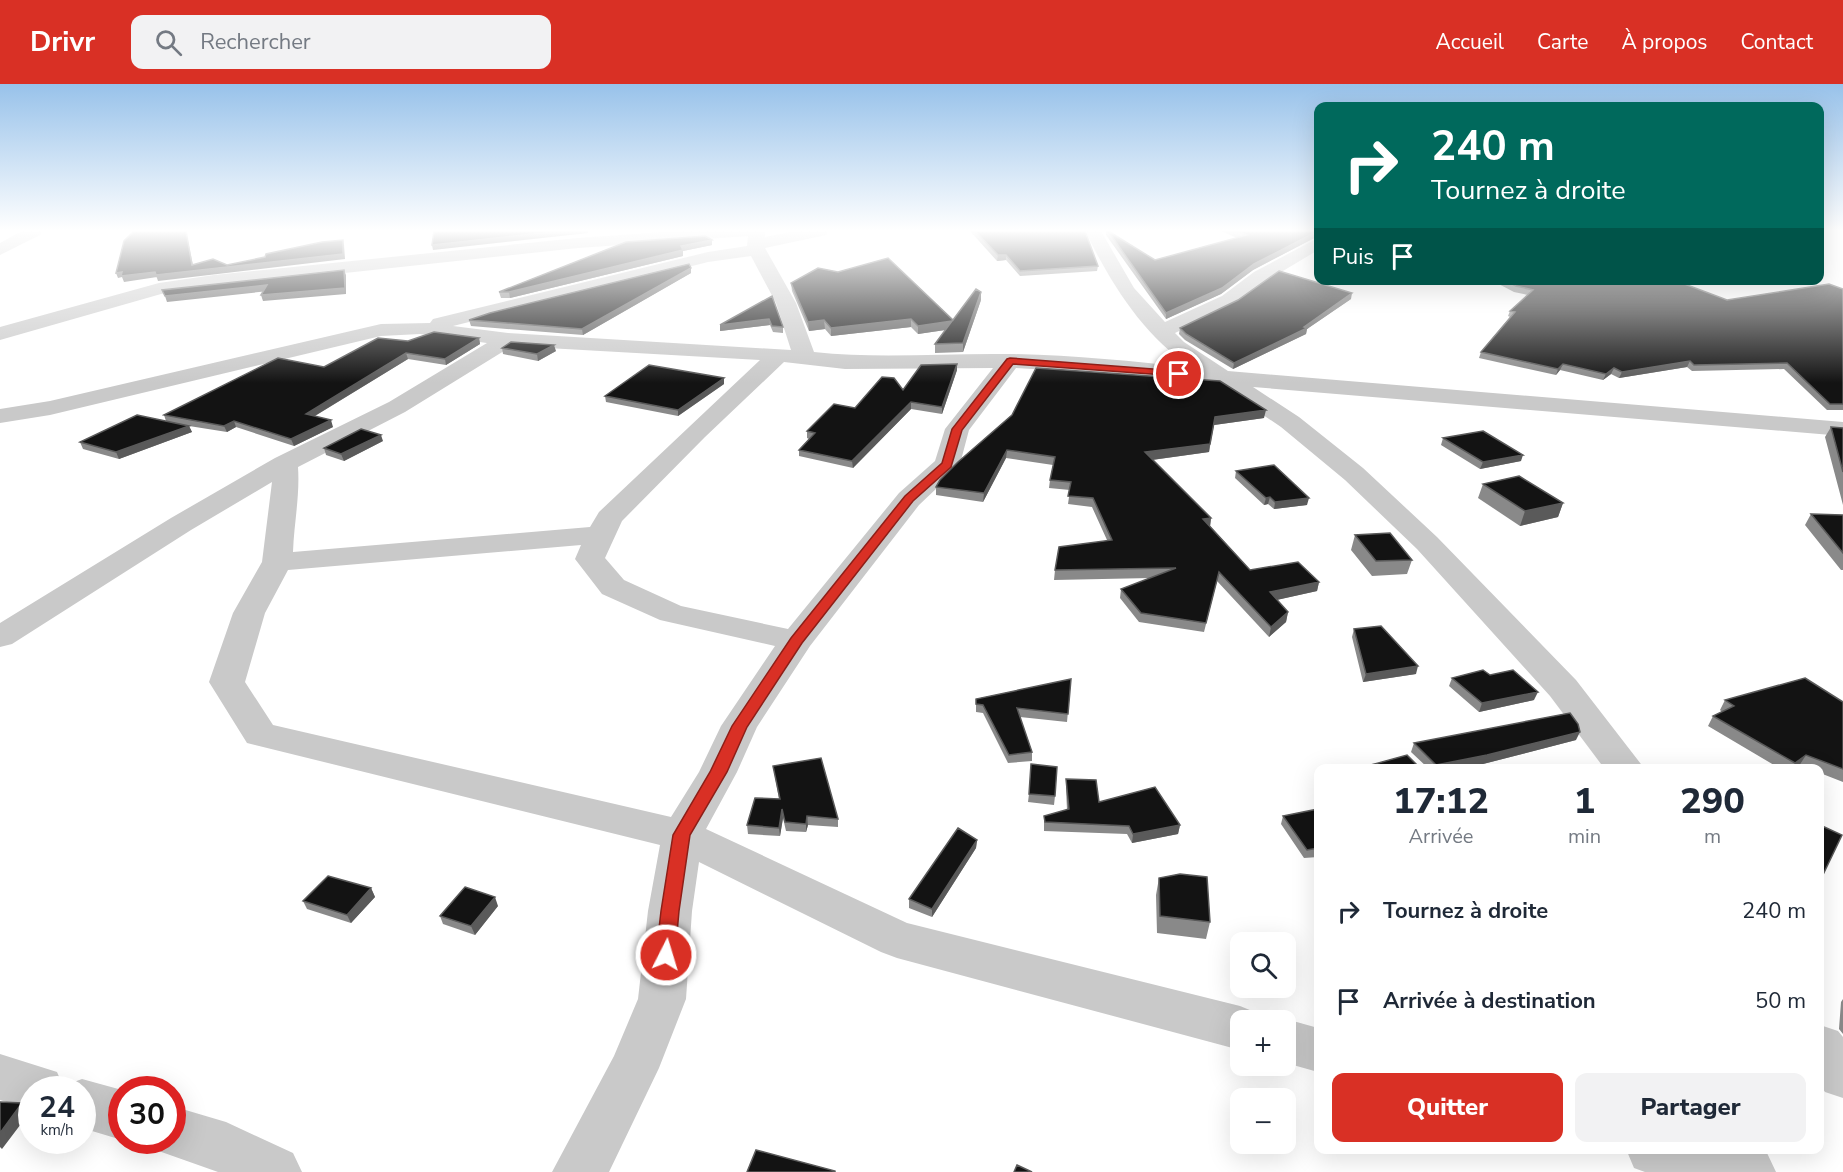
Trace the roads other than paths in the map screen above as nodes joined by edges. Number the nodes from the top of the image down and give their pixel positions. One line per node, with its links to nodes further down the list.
1 (215, 282): 8 (street)
2 (608, 282): 6 (street)
3 (775, 282): 10 (street)
4 (1121, 282): 7 (street)
5 (1254, 282): 7 (street)
6 (420, 328): 9 (street); 13 (street)
7 (1160, 332): 12 (street)
8 (0, 334)
9 (508, 339): 10 (street); 15 (street)
10 (792, 357): 11 (street); 16 (street)
11 (1010, 361): 12 (street); 19 (street)
12 (1226, 378): 14 (street); 20 (street)
13 (0, 416)
14 (1843, 429)
15 (284, 464): 17 (street); 18 (street)
16 (601, 535): 17 (street); 19 (street)
17 (277, 562): 21 (street)
18 (0, 637)
19 (796, 641): 21 (street)
20 (1622, 764)
21 (682, 835): 22 (street); 32 (street)
22 (1230, 1025)
23 (1296, 1044): 24 (street)
24 (1314, 1049)
25 (1824, 1052): 26 (street)
26 (1843, 1076)
27 (0, 1077): 28 (street)
28 (18, 1083)
29 (186, 1135): 31 (street)
30 (1674, 1154): 33 (street)
31 (274, 1172)
32 (580, 1172)
33 (1748, 1172)

